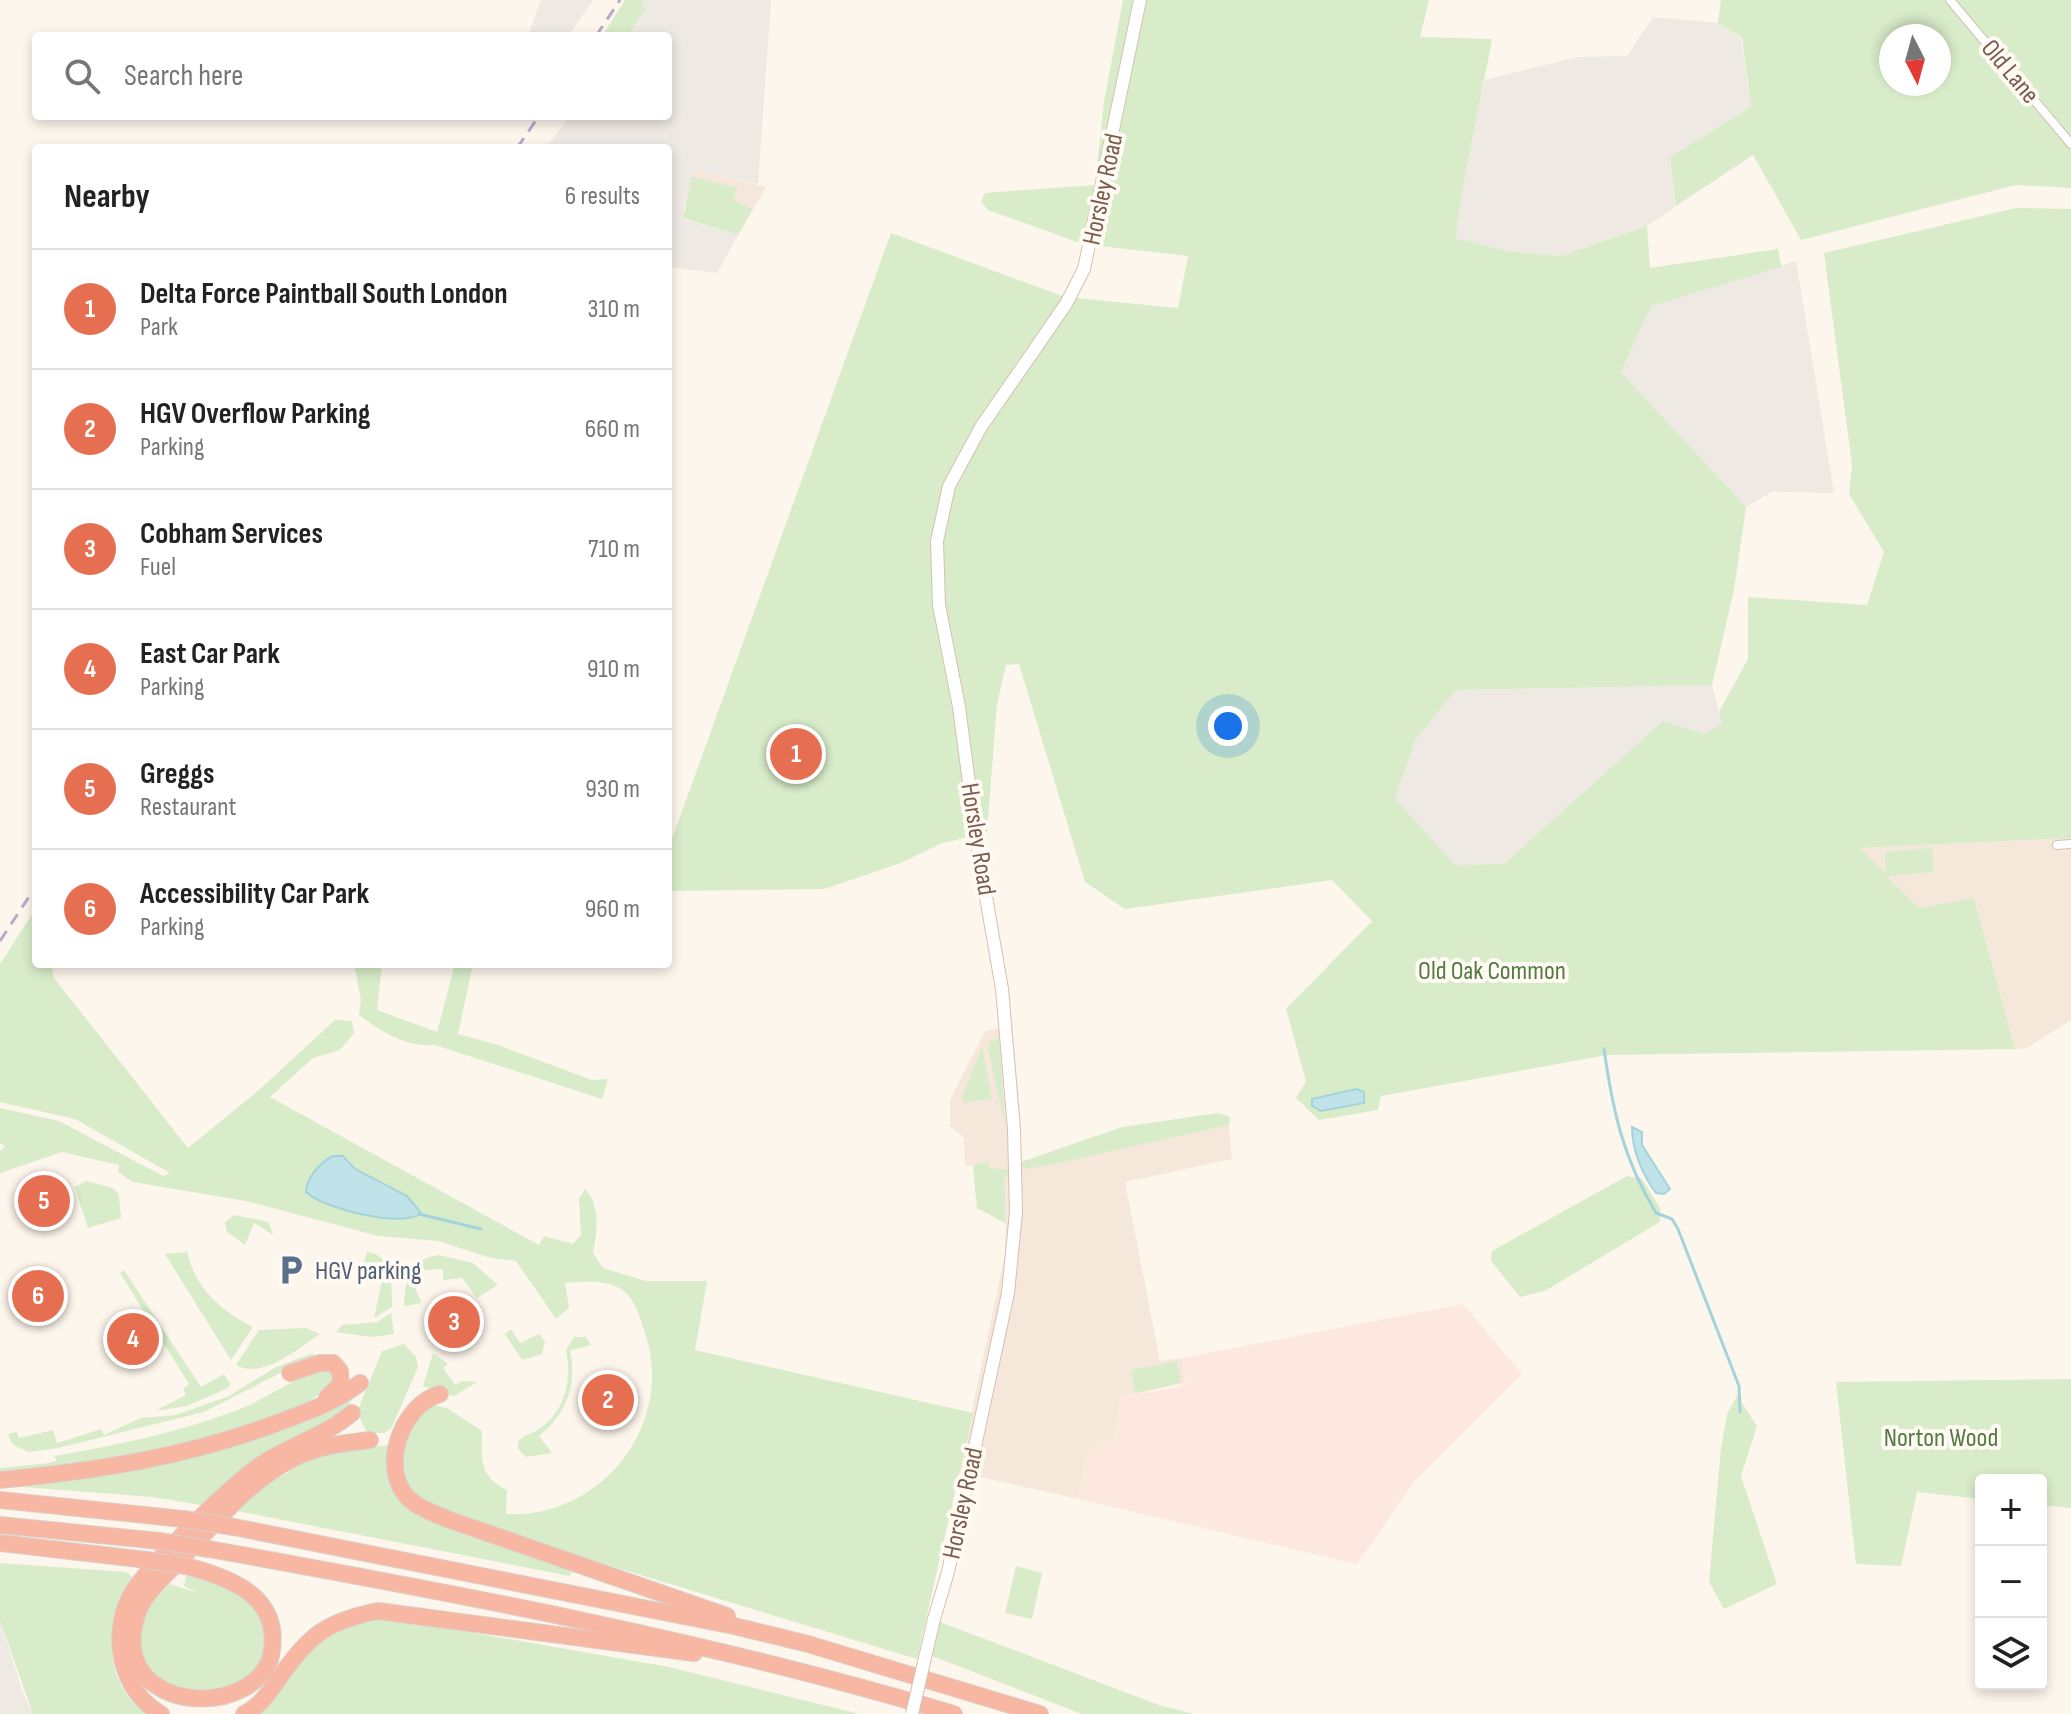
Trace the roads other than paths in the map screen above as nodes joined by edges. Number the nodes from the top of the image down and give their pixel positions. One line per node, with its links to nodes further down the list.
1 (1140, 0): 20 (street, Horsley Road, bridge)
2 (1950, 0): 3 (street, Old Lane)
3 (2071, 144)
4 (2071, 844): 5 (street)
5 (2057, 845)
6 (290, 1373): 10 (highway)
7 (360, 1383): 10 (highway)
8 (440, 1394): 16 (highway)
9 (352, 1413): 18 (highway)
10 (299, 1415): 12 (highway)
11 (370, 1440): 15 (highway, bridge)
12 (0, 1480)
13 (0, 1500): 16 (highway, bridge)
14 (0, 1525): 17 (highway, bridge)
15 (0, 1543)
16 (808, 1644): 22 (highway)
17 (738, 1656): 19 (highway); 21 (highway)
18 (161, 1714)
19 (244, 1714)
20 (912, 1714)
21 (954, 1714)
22 (1040, 1714)

